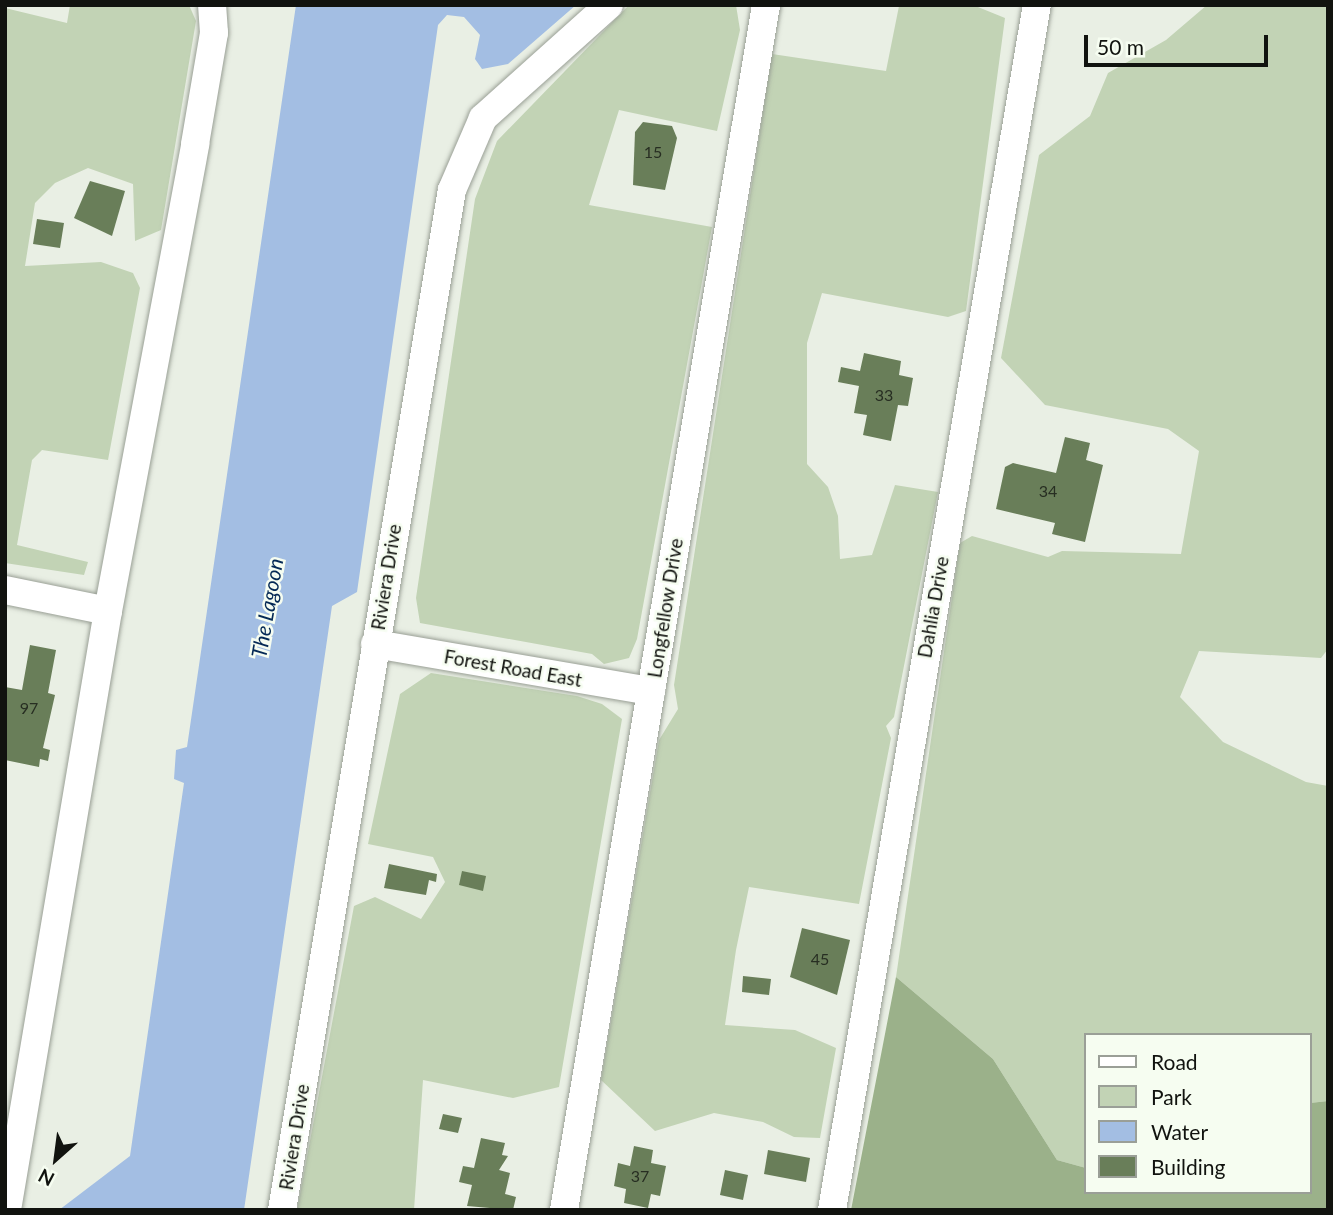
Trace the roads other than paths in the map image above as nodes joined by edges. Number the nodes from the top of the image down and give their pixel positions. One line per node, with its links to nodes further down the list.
1 (212, 5): 6 (street)
2 (609, 5): 7 (street, Riviera Drive)
3 (766, 5): 8 (street, Longfellow Drive)
4 (1037, 5): 12 (street, Dahlia Drive)
5 (5, 590): 6 (street)
6 (108, 611): 9 (street)
7 (375, 644): 8 (street, Forest Road East); 10 (street, Riviera Drive)
8 (651, 691): 11 (street, Longfellow Drive)
9 (7, 1210)
10 (282, 1210)
11 (564, 1210)
12 (832, 1210)

